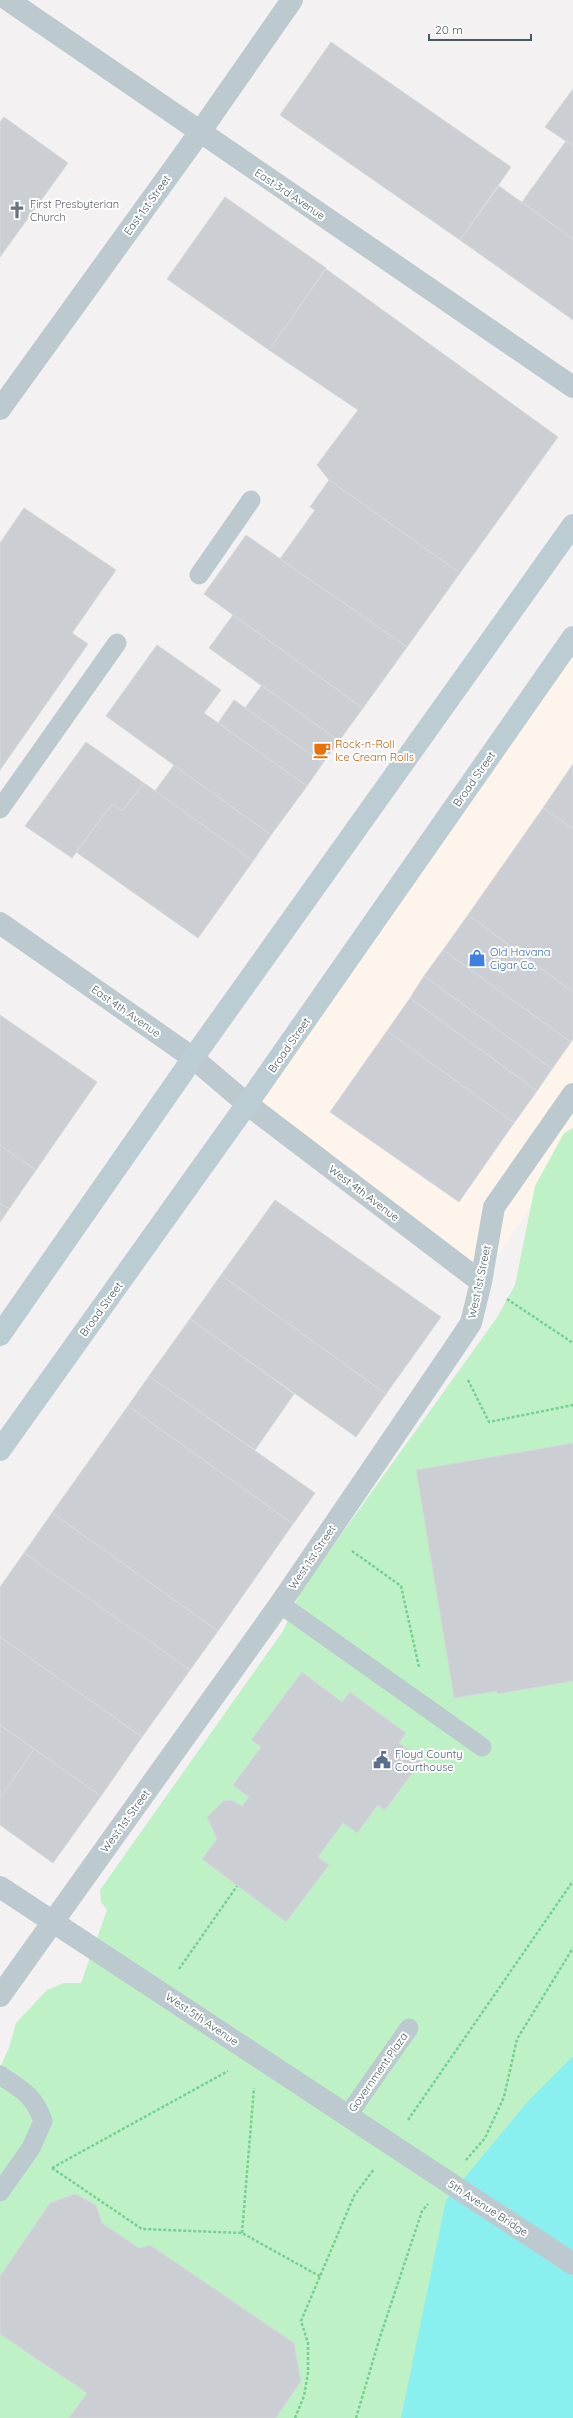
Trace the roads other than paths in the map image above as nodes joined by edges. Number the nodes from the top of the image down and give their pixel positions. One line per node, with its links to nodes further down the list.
1 (8, 0): 3 (street, East 3rd Avenue)
2 (292, 0): 3 (street, East 1st Street)
3 (200, 132): 4 (street, East 3rd Avenue); 5 (street, East 1st Street)
4 (573, 387)
5 (0, 409)
6 (251, 500): 8 (lane)
7 (573, 525): 13 (main road)
8 (199, 575)
9 (573, 637): 15 (main road, Broad Street)
10 (117, 643): 11 (lane)
11 (0, 809)
12 (0, 923): 13 (street, East 4th Avenue)
13 (193, 1058): 15 (street, East 4th Avenue); 17 (main road)
14 (573, 1094): 16 (street, West 1st Street)
15 (247, 1104): 16 (street, West 4th Avenue); 18 (main road, Broad Street)
16 (481, 1282): 19 (street, West 1st Street)
17 (0, 1336)
18 (0, 1450)
19 (280, 1604): 20 (lane); 22 (street, West 1st Street)
20 (482, 1747)
21 (0, 1886): 22 (street, West 5th Avenue)
22 (52, 1921): 23 (street, West 1st Street); 26 (street, West 5th Avenue)
23 (0, 1996)
24 (408, 2028): 26 (lane, Government Plaza)
25 (0, 2074): 28 (lane)
26 (348, 2115): 27 (street, West 5th Avenue)
27 (403, 2152): 29 (street, 5th Avenue Bridge)
28 (0, 2192)
29 (573, 2264)

